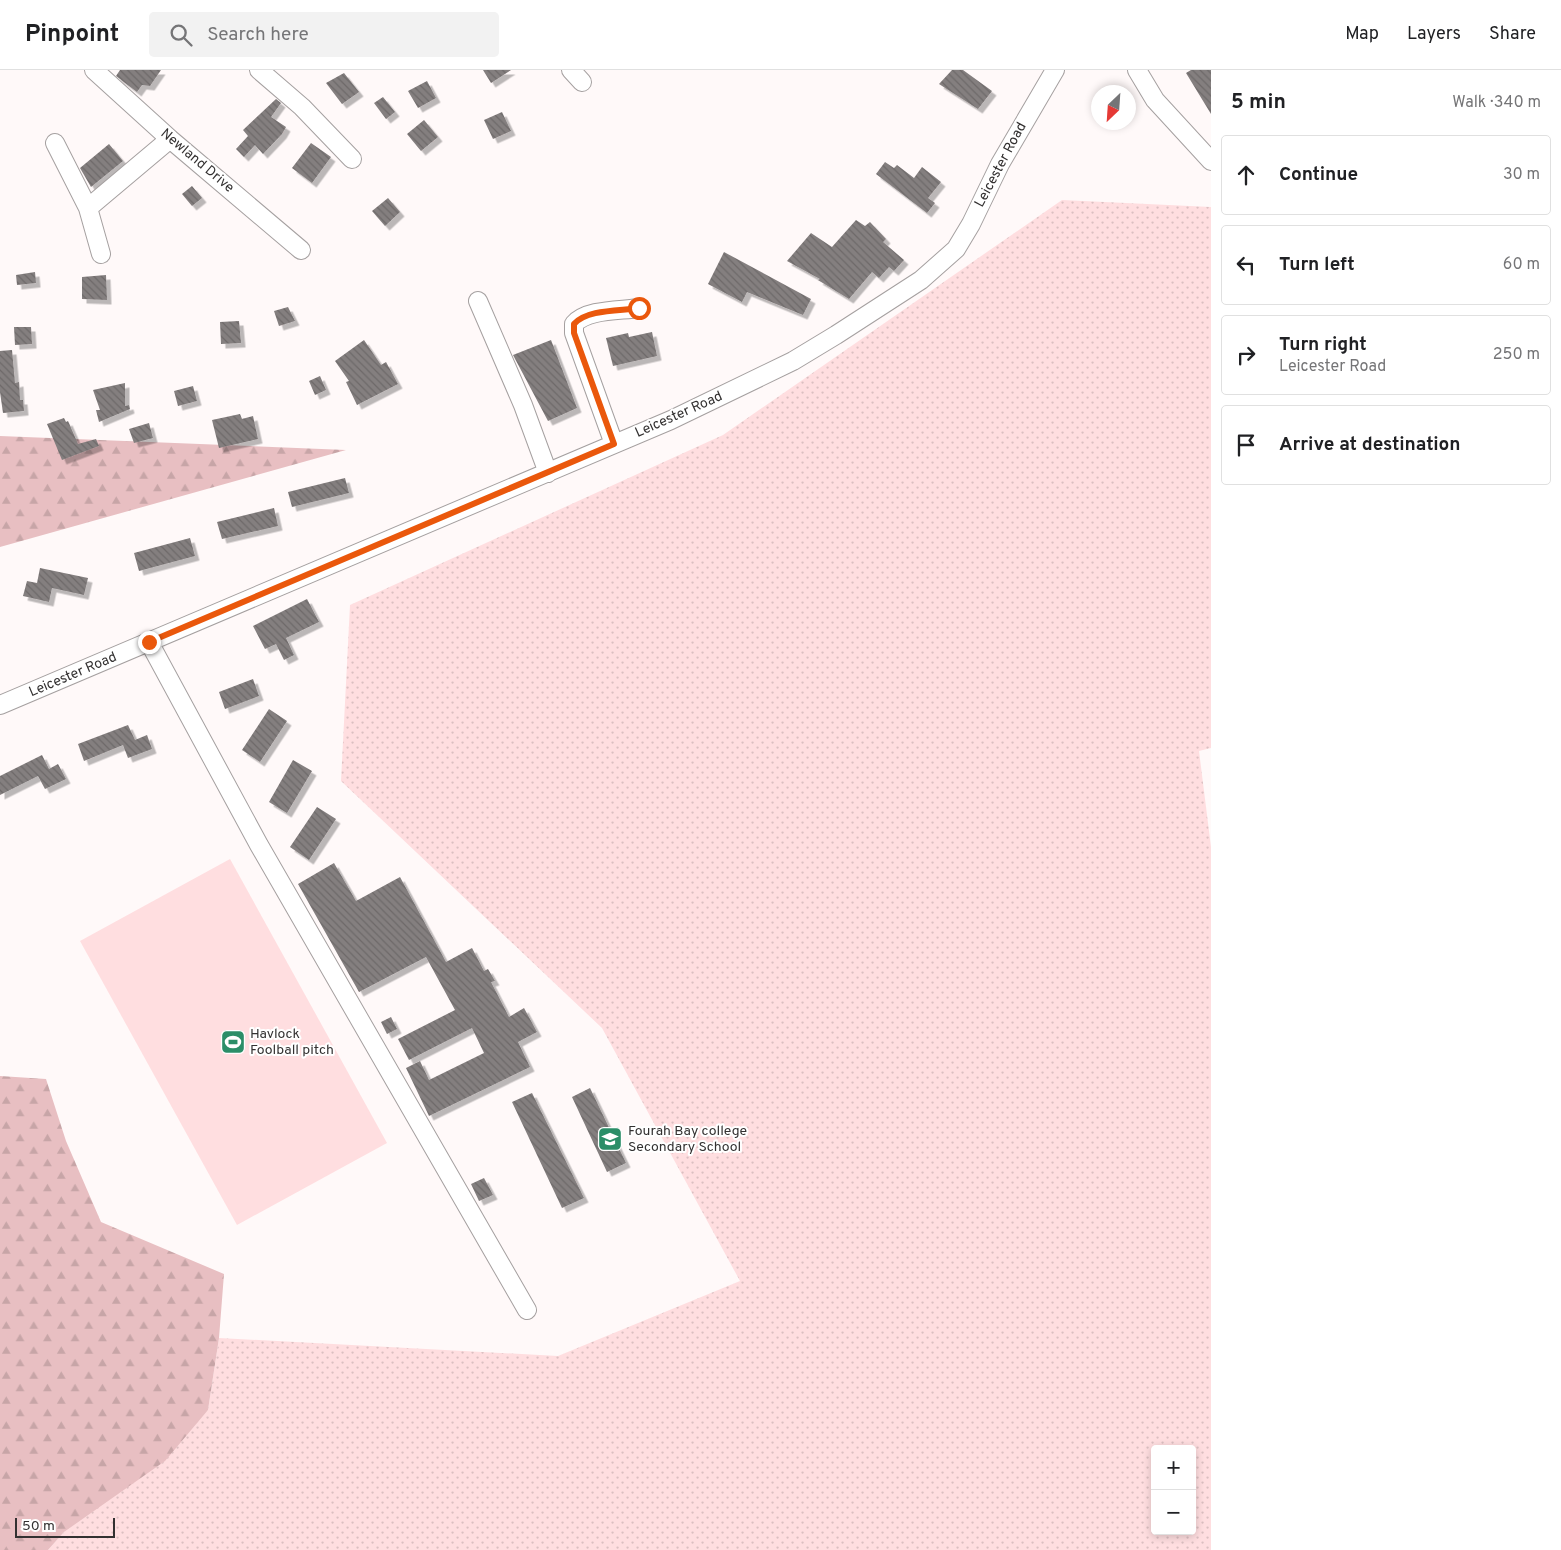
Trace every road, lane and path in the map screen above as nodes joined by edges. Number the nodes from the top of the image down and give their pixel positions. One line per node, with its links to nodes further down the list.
1 (94, 70): 5 (street, Newland Drive)
2 (258, 70): 7 (street)
3 (1055, 70): 14 (street, Leicester Road)
4 (1137, 70): 8 (street)
5 (170, 139): 9 (street); 10 (street, Newland Drive)
6 (55, 143): 9 (street)
7 (352, 158)
8 (1211, 161)
9 (88, 208): 11 (street)
10 (302, 250)
11 (101, 254)
12 (478, 301): 15 (street)
13 (639, 308): 14 (street)
14 (614, 444): 15 (street, Leicester Road)
15 (548, 473): 16 (street, Leicester Road)
16 (149, 642): 17 (street, Leicester Road); 18 (street)
17 (0, 705)
18 (527, 1310)

